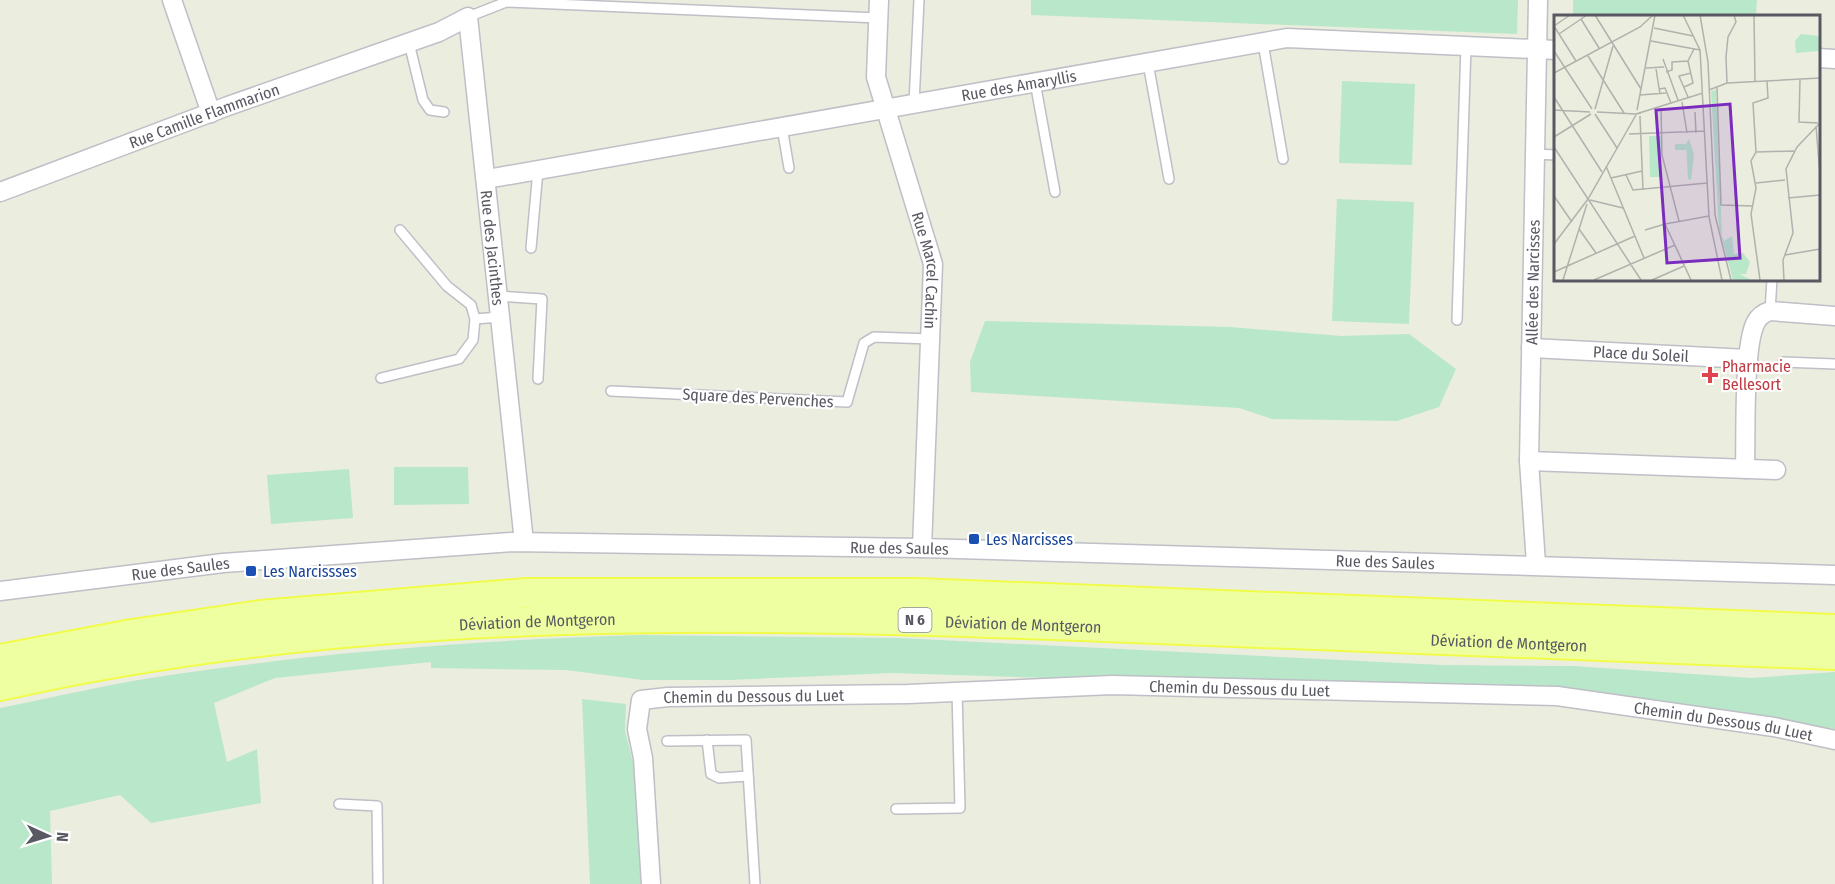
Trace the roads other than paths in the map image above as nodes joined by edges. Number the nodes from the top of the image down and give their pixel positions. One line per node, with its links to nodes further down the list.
1 (172, 0): 18 (street)
2 (920, 0): 15 (lane)
3 (1538, 0): 9 (street, Allée des Narcisses)
4 (467, 9): 5 (lane); 6 (street); 25 (street, Rue des Jacinthes)
5 (878, 9): 16 (street, Rue Marcel Cachin)
6 (409, 43): 17 (lane); 18 (street, Rue Camille Flammarion)
7 (1263, 43): 8 (street, Rue des Amaryllis); 13 (street, Rue des Amaryllis); 22 (lane)
8 (1466, 46): 9 (street, Rue des Amaryllis); 37 (lane)
9 (1536, 49): 10 (street, Rue des Amaryllis); 20 (street, Allée des Narcisses)
10 (1554, 50)
11 (1820, 58): 12 (street)
12 (1835, 59)
13 (1148, 63): 14 (street, Rue des Amaryllis); 26 (lane)
14 (1035, 82): 15 (street, Rue des Amaryllis); 28 (lane)
15 (914, 103): 16 (street, Rue des Amaryllis)
16 (884, 108): 19 (street, Rue des Amaryllis); 38 (street, Rue Marcel Cachin)
17 (444, 112)
18 (211, 113): 27 (street, Rue Camille Flammarion)
19 (782, 127): 23 (lane); 24 (street, Rue des Amaryllis)
20 (1534, 154): 21 (lane); 39 (street, Allée des Narcisses)
21 (1554, 155)
22 (1283, 159)
23 (789, 168)
24 (538, 171): 25 (street, Rue des Amaryllis); 30 (lane)
25 (487, 179): 32 (street, Rue des Jacinthes)
26 (1169, 179)
27 (0, 192)
28 (1055, 192)
29 (400, 230): 36 (lane)
30 (531, 248)
31 (1772, 280): 33 (lane)
32 (498, 296): 35 (street, Rue des Jacinthes); 44 (lane)
33 (1770, 311): 34 (street); 40 (street)
34 (1835, 316)
35 (500, 317): 36 (lane); 49 (street, Rue des Jacinthes)
36 (475, 319): 43 (lane)
37 (1457, 320)
38 (930, 339): 45 (lane, Square des Pervenches); 50 (street, Rue Marcel Cachin)
39 (1531, 348): 40 (street, Place du Soleil); 46 (street, Allée des Narcisses)
40 (1748, 359): 47 (street)
41 (1783, 362): 42 (lane)
42 (1835, 364)
43 (381, 378)
44 (538, 379)
45 (611, 392)
46 (1529, 460): 47 (street); 51 (street, Allée des Narcisses)
47 (1745, 469): 48 (street)
48 (1776, 470)
49 (524, 542): 50 (street, Rue des Saules); 53 (street, Rue des Saules)
50 (922, 548): 51 (street, Rue des Saules)
51 (1536, 564): 52 (street, Rue des Saules)
52 (1835, 575)
53 (0, 591)
54 (1835, 629): 56 (main road, Déviation de Montgeron / N 6)
55 (1835, 655): 57 (main road, Déviation de Montgeron / N 6)
56 (0, 659)
57 (0, 686)
58 (957, 692): 60 (street, Chemin du Dessous du Luet); 64 (lane); 66 (street, Chemin du Dessous du Luet)
59 (707, 740): 61 (lane); 62 (lane); 62 (lane)
60 (1835, 740)
61 (667, 741)
62 (748, 776): 67 (lane)
63 (339, 804): 65 (lane)
64 (896, 809)
65 (378, 884)
66 (651, 884)
67 (755, 884)

